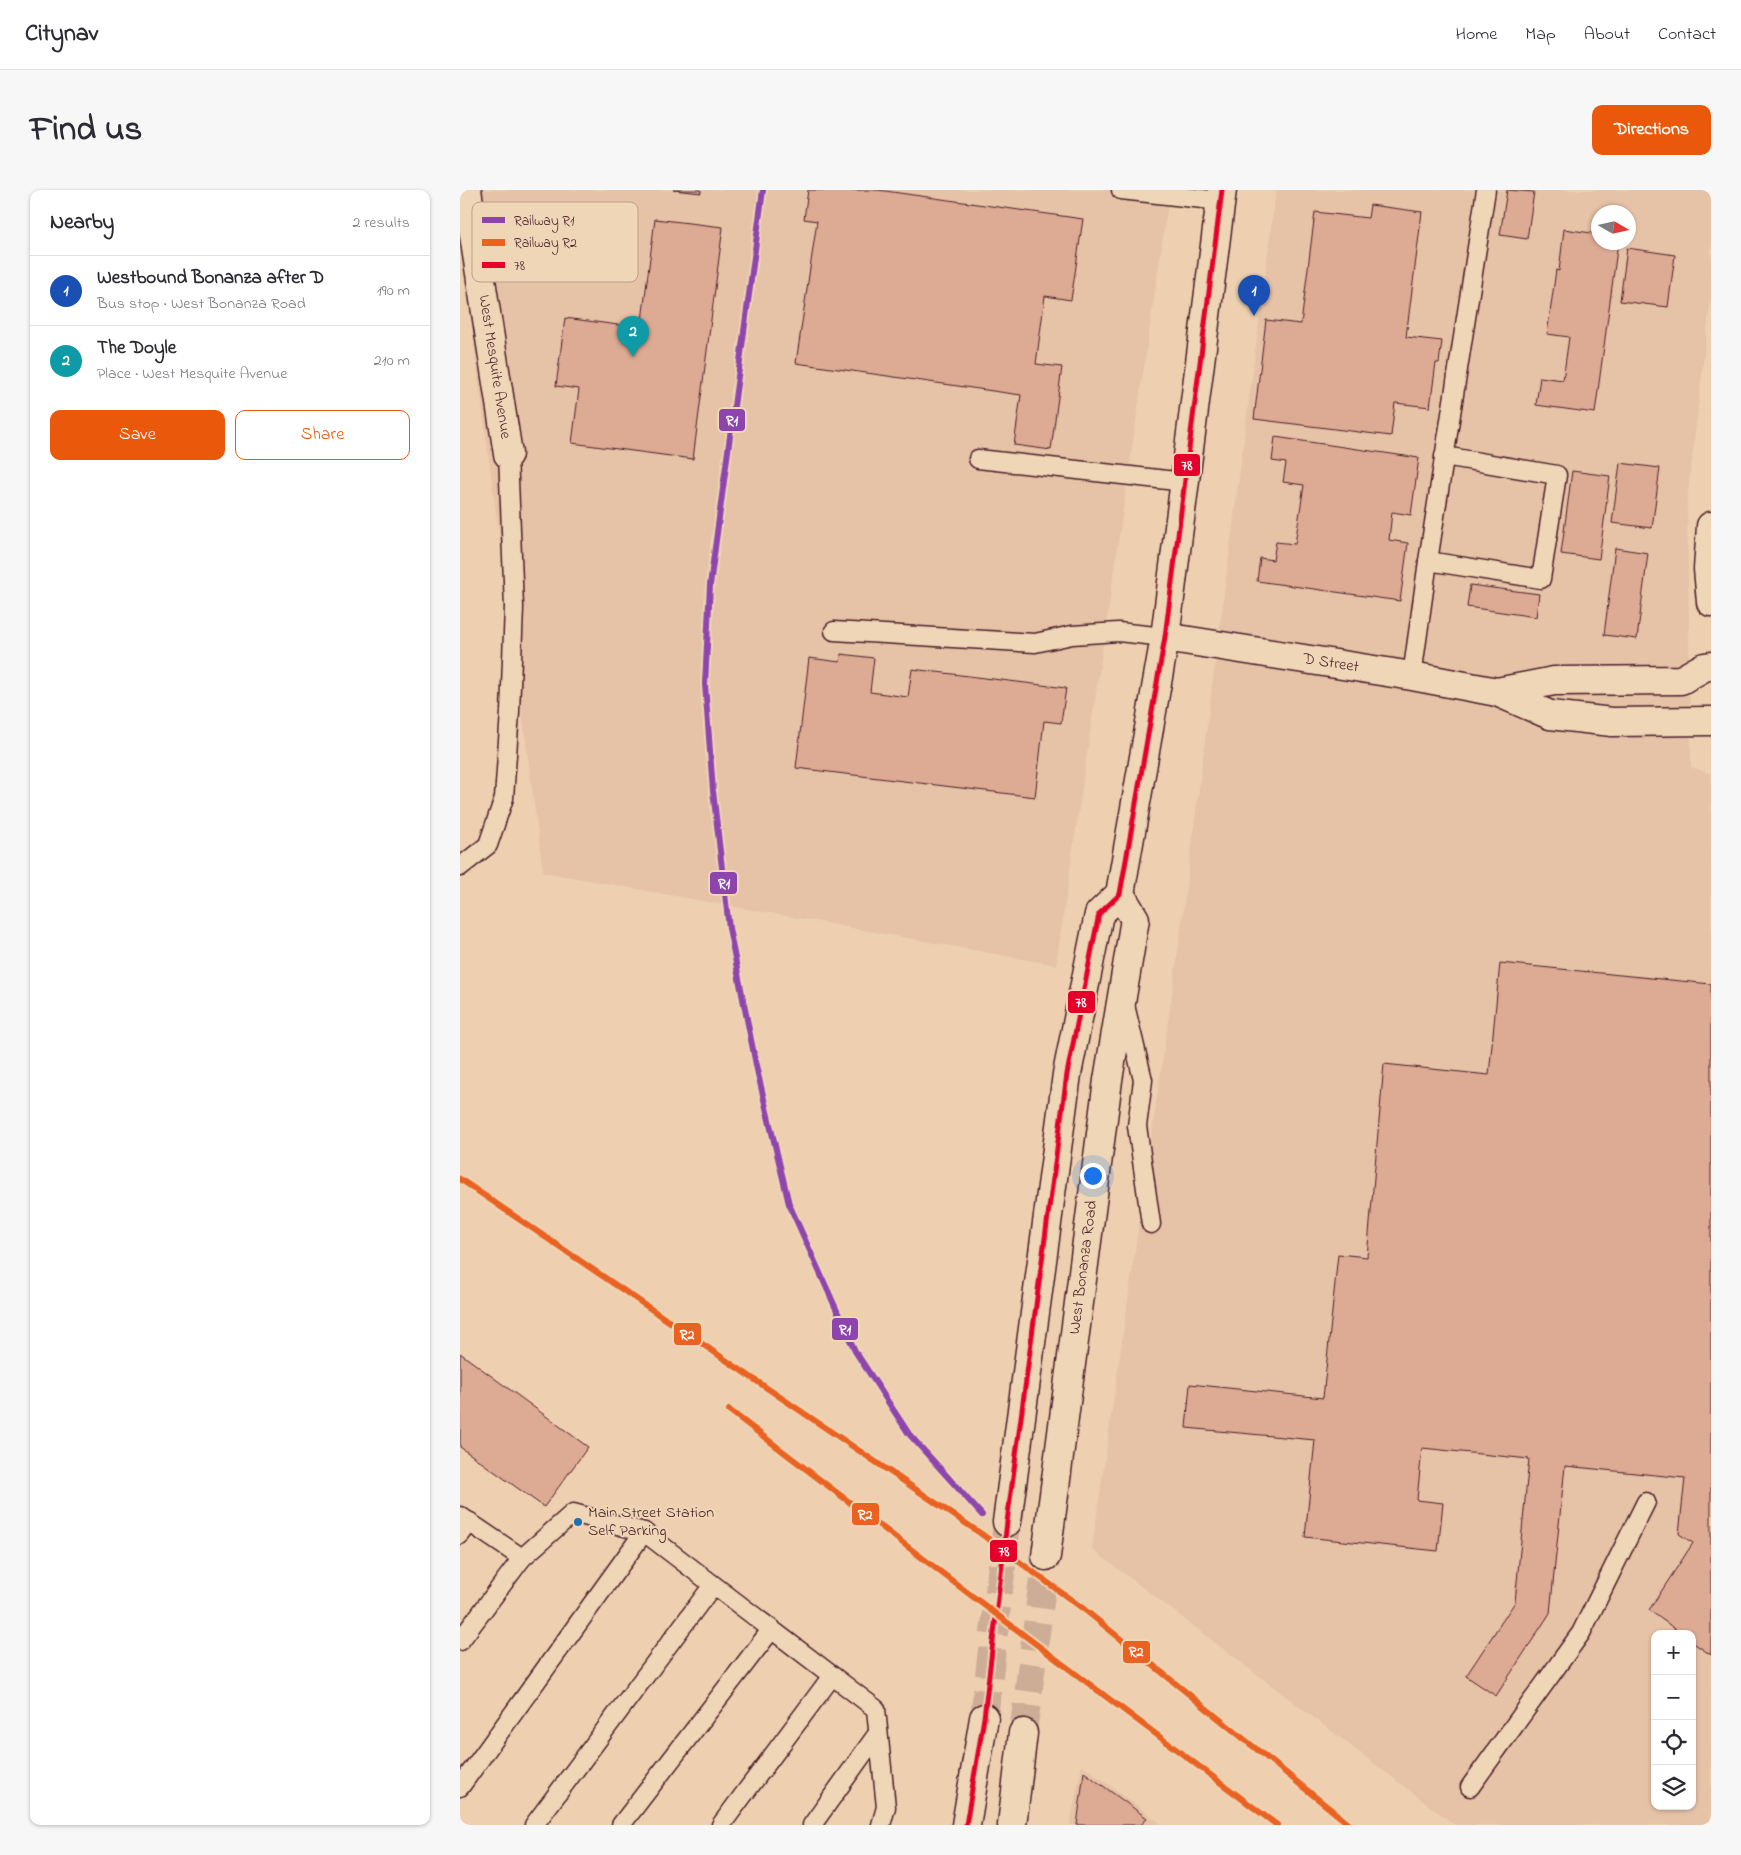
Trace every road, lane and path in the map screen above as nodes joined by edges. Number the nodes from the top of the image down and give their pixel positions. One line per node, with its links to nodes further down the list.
1 (468, 190): 5 (main road, West Mesquite Avenue)
2 (1120, 190): 4 (lane)
3 (1486, 190): 8 (lane)
4 (1221, 196): 10 (main road)
5 (472, 216)
6 (482, 282): 7 (main road, West Mesquite Avenue)
7 (508, 454): 20 (lane)
8 (1444, 456): 12 (lane); 12 (lane)
9 (978, 459): 10 (lane)
10 (1185, 482): 15 (main road)
11 (1711, 526): 13 (main road)
12 (1428, 561): 17 (lane)
13 (1711, 602)
14 (834, 631): 15 (lane)
15 (1165, 637): 17 (main road, D Street); 21 (main road)
16 (1711, 666): 18 (main road, D Street)
17 (1412, 676): 18 (main road, D Street)
18 (1497, 692): 19 (main road, D Street)
19 (1711, 721)
20 (460, 867)
21 (1120, 894): 22 (main road, West Bonanza Road); 25 (main road)
22 (1122, 992): 23 (lane); 28 (main road, West Bonanza Road)
23 (1151, 1224)
24 (1646, 1502): 38 (lane)
25 (1007, 1522)
26 (463, 1524): 29 (lane)
27 (644, 1532): 29 (lane); 30 (lane); 37 (lane)
28 (1046, 1556)
29 (522, 1558): 32 (lane)
30 (712, 1585): 31 (lane); 39 (lane)
31 (771, 1630): 33 (lane); 40 (lane)
32 (460, 1642)
33 (832, 1676): 35 (lane); 41 (lane)
34 (984, 1718): 44 (main road)
35 (878, 1733): 42 (lane); 43 (lane)
36 (1023, 1733): 45 (main road)
37 (460, 1787)
38 (1470, 1787)
39 (534, 1825)
40 (621, 1825)
41 (721, 1825)
42 (812, 1825)
43 (881, 1825)
44 (966, 1825)
45 (1012, 1825)

